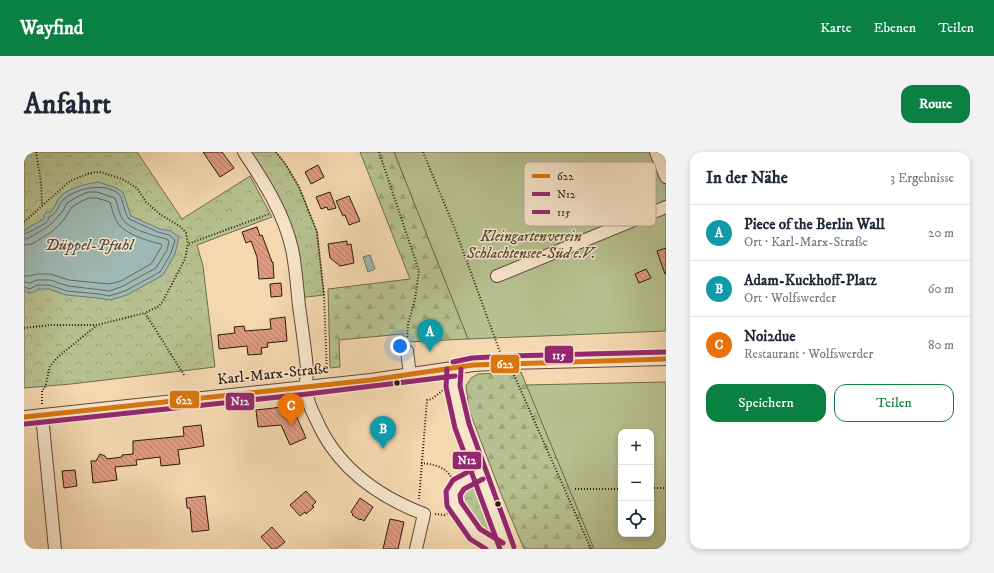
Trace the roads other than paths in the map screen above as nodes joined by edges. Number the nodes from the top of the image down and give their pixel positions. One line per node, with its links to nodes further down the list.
1 (244, 152): 12 (street)
2 (656, 152): 3 (street)
3 (666, 176)
4 (666, 207): 5 (street)
5 (656, 211)
6 (619, 226): 7 (street)
7 (497, 276)
8 (405, 350): 11 (street)
9 (666, 359): 10 (street, Karl-Marx-Straße)
10 (454, 369): 11 (street, Karl-Marx-Straße); 15 (street)
11 (410, 375): 12 (street, Karl-Marx-Straße)
12 (306, 388): 13 (street, Karl-Marx-Straße); 17 (street)
13 (42, 415): 14 (street, Karl-Marx-Straße); 16 (street)
14 (24, 417)
15 (480, 473): 18 (street); 19 (street)
16 (55, 549)
17 (416, 549)
18 (500, 549)
19 (507, 549)

